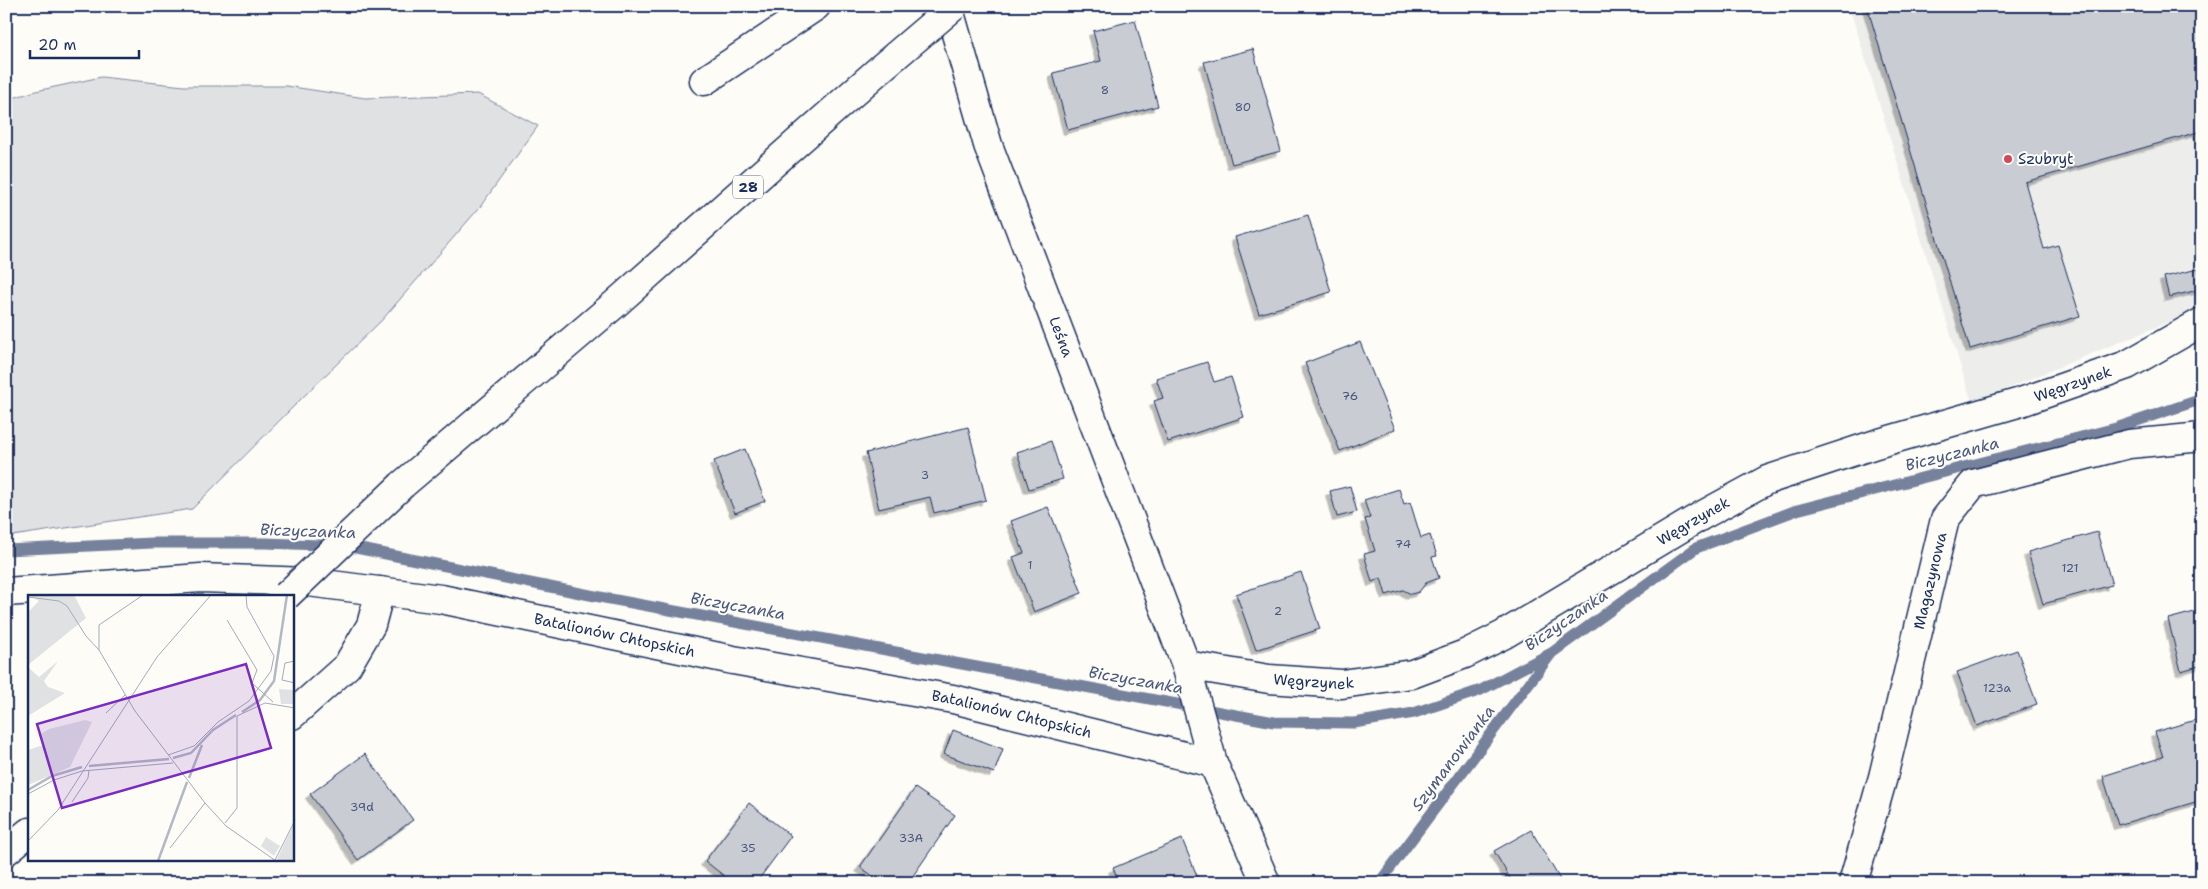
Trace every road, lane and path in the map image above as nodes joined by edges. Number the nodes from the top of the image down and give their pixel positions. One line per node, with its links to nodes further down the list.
1 (816, 6): 4 (street)
2 (948, 6): 10 (street, Leśna)
3 (954, 6): 9 (street, 28, bridge)
4 (704, 81)
5 (2202, 322): 10 (street, Węgrzynek)
6 (2202, 438): 16 (street, Magazynowa)
7 (380, 591): 8 (street, Batalionów Chłopskich); 11 (street); 12 (street, Batalionów Chłopskich)
8 (6, 592)
9 (287, 595)
10 (1186, 665): 12 (street)
11 (294, 713)
12 (1210, 752): 15 (street)
13 (28, 833): 14 (street)
14 (6, 851)
15 (1266, 883)
16 (1853, 883)

